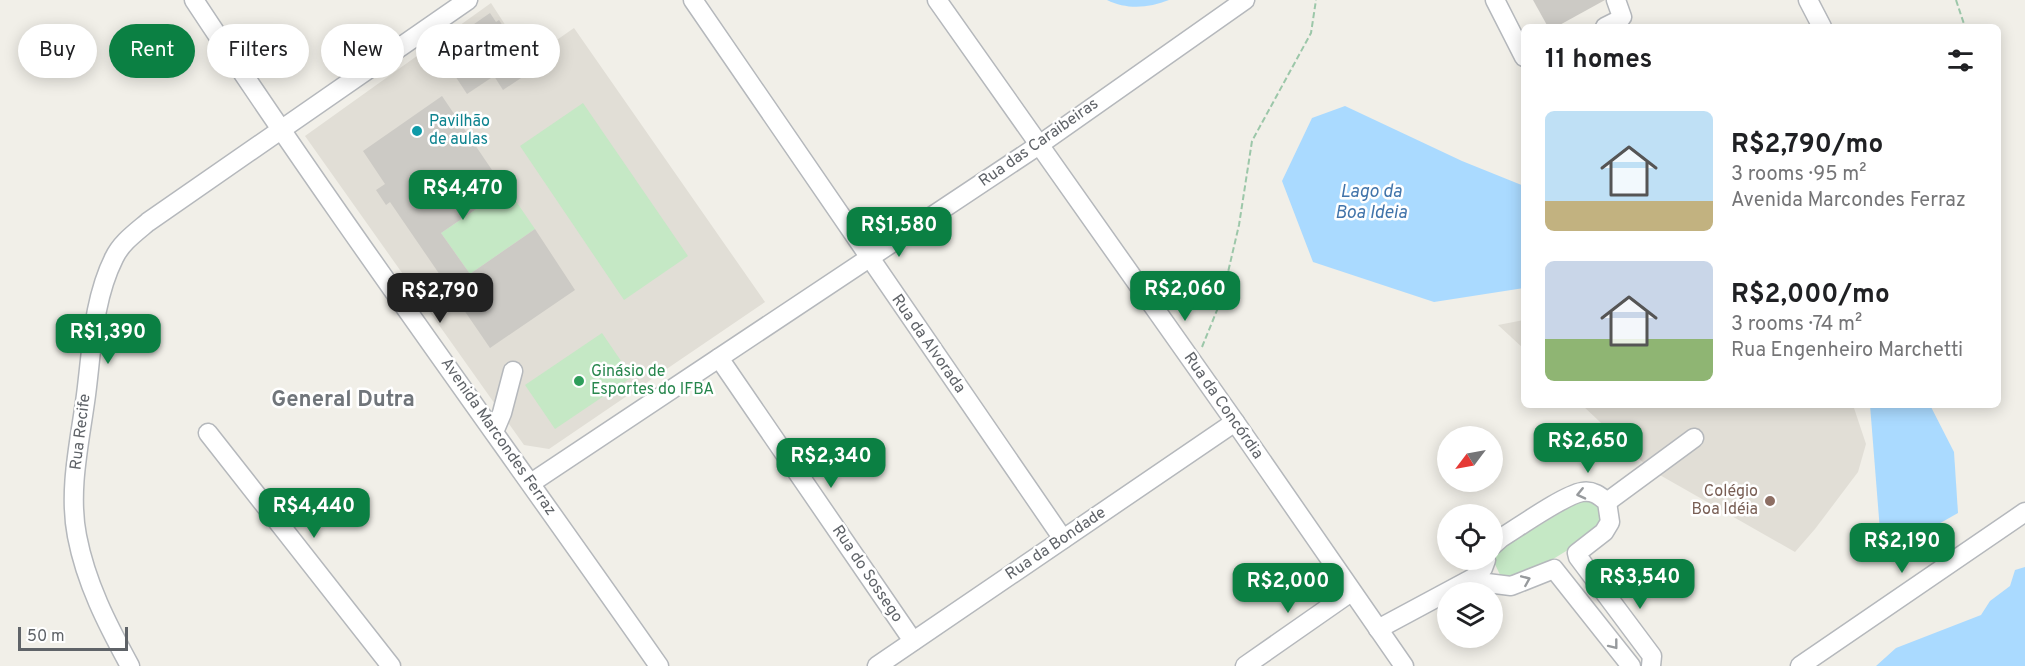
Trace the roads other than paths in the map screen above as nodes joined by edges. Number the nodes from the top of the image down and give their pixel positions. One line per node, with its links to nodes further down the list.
1 (194, 0): 12 (street, Avenida Marcondes Ferraz)
2 (468, 0): 12 (street, Rua Recife)
3 (693, 0): 14 (street, Rua da Alvorada)
4 (937, 0): 13 (street, Rua da Concórdia)
5 (1245, 0): 13 (street, Rua das Caraibeiras)
6 (1495, 0): 11 (street)
7 (1616, 0): 9 (street)
8 (1808, 0): 10 (street)
9 (1611, 24)
10 (1820, 24)
11 (1521, 51)
12 (279, 129): 18 (street, Avenida Marcondes Ferraz); 32 (street, Rua Recife)
13 (1039, 145): 14 (street, Rua das Caraibeiras); 17 (street, Rua da Concórdia)
14 (868, 257): 15 (street, Rua das Caraibeiras); 25 (street, Rua da Alvorada)
15 (718, 358): 21 (street, Rua das Caraibeiras); 31 (street, Rua do Sossego)
16 (513, 371): 18 (street)
17 (1235, 422): 25 (street, Rua da Bondade); 28 (street, Rua da Concórdia)
18 (494, 432): 21 (street, Avenida Marcondes Ferraz)
19 (208, 433): 33 (street)
20 (1694, 438): 22 (street)
21 (531, 483): 34 (street, Avenida Marcondes Ferraz)
22 (1607, 502): 24 (street, one-way to 24); 39 (street)
23 (2025, 512): 40 (street)
24 (1503, 537)
25 (1063, 539): 31 (street, Rua da Bondade)
26 (1481, 570): 30 (street)
27 (1503, 585): 38 (street, one-way to 38)
28 (1351, 592): 30 (street, Rua da Concórdia); 36 (street)
29 (1437, 606): 30 (street)
30 (1382, 635): 37 (street, Rua da Concórdia)
31 (913, 641): 35 (street, Rua da Bondade)
32 (130, 666)
33 (391, 666)
34 (659, 666)
35 (877, 666)
36 (1245, 666)
37 (1404, 666)
38 (1630, 666)
39 (1651, 666)
40 (1800, 666)

